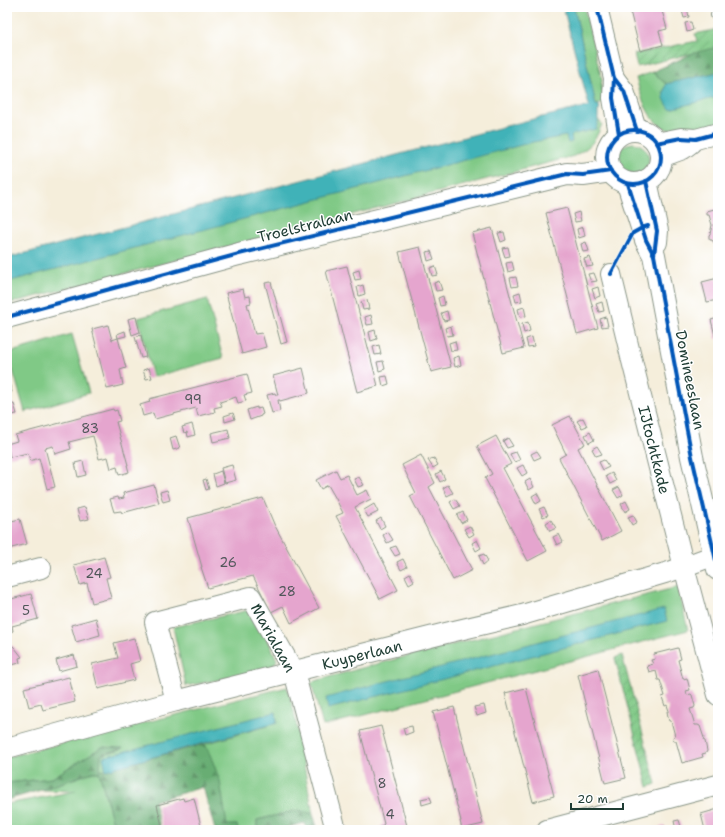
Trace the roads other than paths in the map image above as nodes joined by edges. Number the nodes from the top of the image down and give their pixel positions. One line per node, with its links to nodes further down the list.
1 (597, 7): 2 (street)
2 (628, 133): 4 (street); 5 (street)
3 (718, 133): 4 (street)
4 (658, 150): 6 (street)
5 (609, 164): 6 (street); 8 (street, Troelstralaan)
6 (637, 182): 9 (street, Domineeslaan)
7 (611, 274): 10 (street, IJtochtkade)
8 (7, 317)
9 (717, 560): 10 (street, Kuyperlaan)
10 (684, 567): 13 (street, Kuyperlaan); 14 (street, IJtochtkade)
11 (41, 568): 12 (street)
12 (7, 577)
13 (294, 672): 15 (street, Kuyperlaan); 15 (street, Marialaan); 18 (street, Marialaan)
14 (718, 694)
15 (176, 702): 16 (street, Kuyperlaan)
16 (7, 748)
17 (718, 785): 19 (street)
18 (336, 830)
19 (547, 830)

